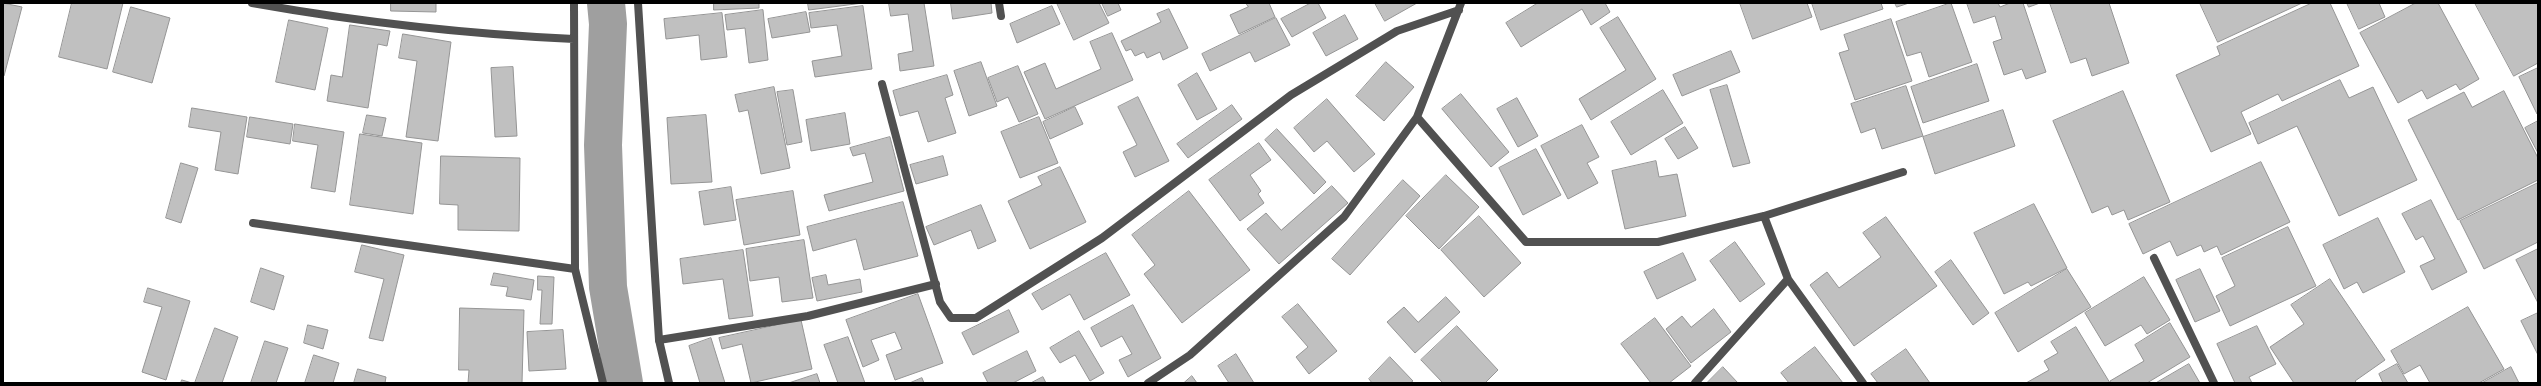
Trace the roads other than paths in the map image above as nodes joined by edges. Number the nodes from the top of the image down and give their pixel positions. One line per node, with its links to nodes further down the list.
1 (252, 3): 7 (street)
2 (574, 3): 7 (street)
3 (638, 3): 17 (street)
4 (999, 3): 6 (street)
5 (1460, 6): 9 (street); 16 (street)
6 (1001, 16)
7 (574, 39): 14 (street)
8 (882, 84): 16 (street)
9 (1418, 117): 11 (street); 20 (street)
10 (1903, 172): 11 (street)
11 (1764, 216): 15 (street)
12 (253, 223): 14 (street)
13 (2154, 258): 23 (street)
14 (575, 269): 18 (street)
15 (1788, 279): 21 (street); 22 (street)
16 (936, 284): 17 (street)
17 (659, 340): 19 (street)
18 (603, 383)
19 (669, 383)
20 (1148, 383)
21 (1696, 383)
22 (1863, 383)
23 (2214, 383)

